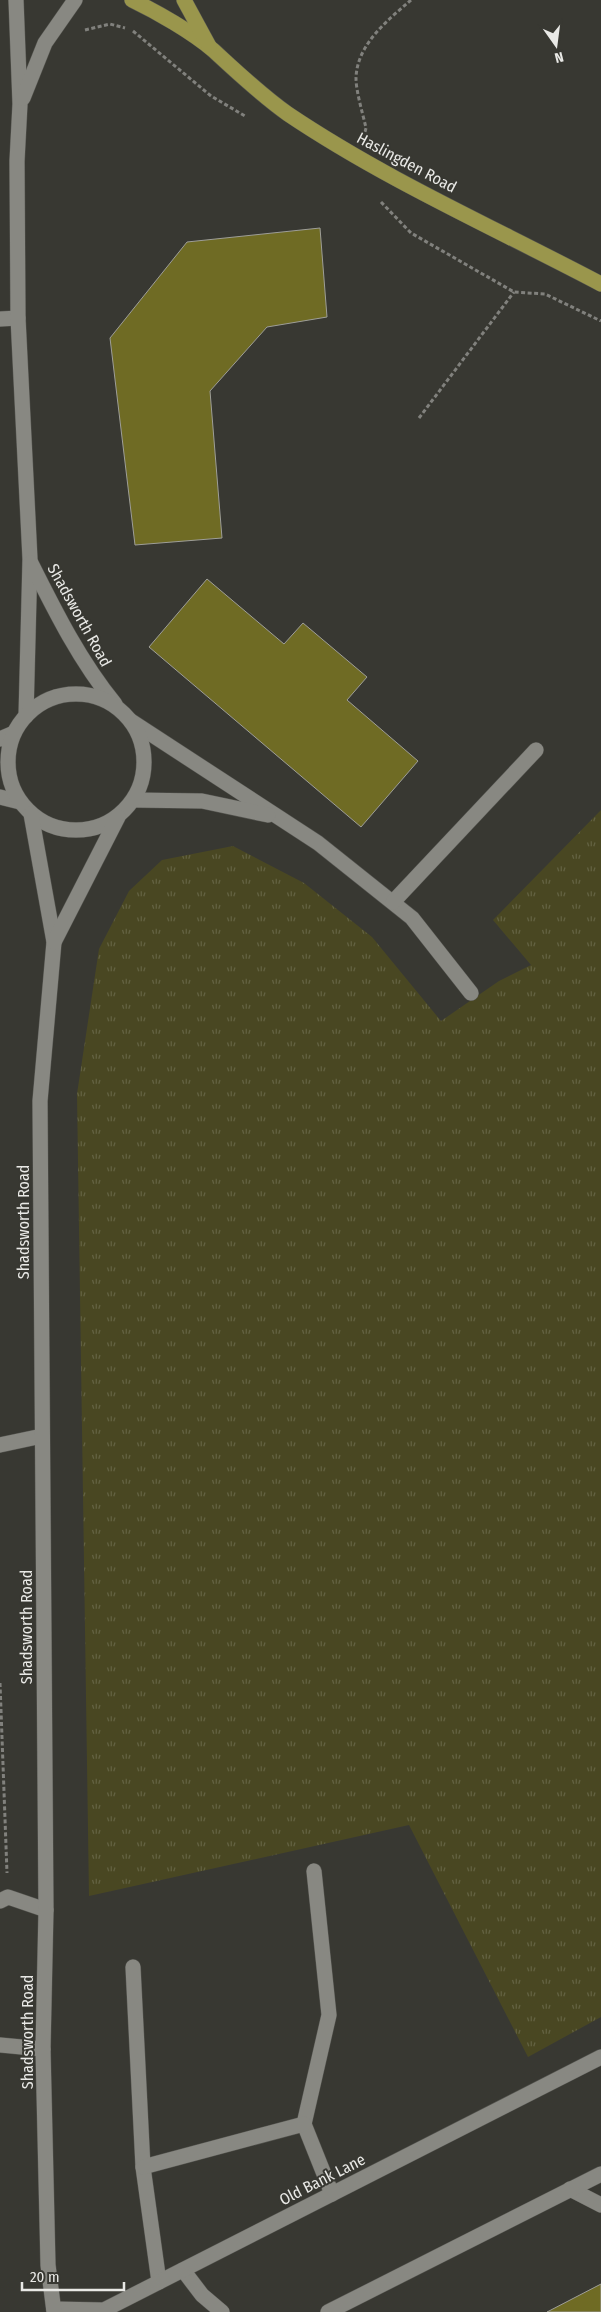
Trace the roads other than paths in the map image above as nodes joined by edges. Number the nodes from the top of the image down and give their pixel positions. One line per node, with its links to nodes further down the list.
1 (16, 0): 6 (main road, Shadsworth Road)
2 (75, 0): 6 (main road, Shadsworth Road)
3 (132, 0): 5 (highway, Haslingden Road)
4 (184, 0): 5 (highway, Haslingden Road)
5 (211, 49): 7 (highway, Haslingden Road)
6 (20, 104): 8 (main road, Shadsworth Road)
7 (601, 284)
8 (18, 318): 9 (main road); 10 (main road, Shadsworth Road)
9 (0, 319)
10 (30, 559): 11 (main road, Shadsworth Road); 12 (main road, Shadsworth Road)
11 (121, 710): 12 (main road, Shadsworth Road); 13 (main road, Shadsworth Road)
12 (26, 716): 14 (main road, Shadsworth Road)
13 (131, 721): 17 (main road, Shadsworth Road); 21 (main road)
14 (7, 736): 18 (main road, Shadsworth Road)
15 (536, 750): 22 (main road)
16 (0, 797): 18 (main road)
17 (134, 800): 20 (main road, Shadsworth Road); 21 (main road)
18 (20, 802): 19 (main road, Shadsworth Road)
19 (31, 814): 20 (main road, Shadsworth Road); 23 (main road, Shadsworth Road)
20 (118, 817): 23 (main road, Shadsworth Road)
21 (276, 817): 22 (main road)
22 (393, 902): 24 (main road)
23 (54, 942): 25 (main road, Shadsworth Road)
24 (471, 992)
25 (42, 1436): 26 (main road); 29 (main road, Shadsworth Road)
26 (0, 1445)
27 (314, 1871): 34 (main road)
28 (4, 1899): 29 (main road)
29 (46, 1910): 32 (main road, Shadsworth Road)
30 (133, 1967): 35 (main road)
31 (0, 2046): 32 (main road)
32 (43, 2048): 42 (main road, Shadsworth Road)
33 (601, 2057): 38 (main road, Old Bank Lane)
34 (304, 2124): 35 (main road); 38 (main road)
35 (143, 2167): 41 (main road)
36 (601, 2174): 37 (main road)
37 (570, 2189): 39 (main road); 44 (main road)
38 (332, 2194): 40 (main road, Old Bank Lane)
39 (601, 2205)
40 (183, 2270): 41 (main road, Old Bank Lane); 43 (main road)
41 (159, 2282): 42 (main road, Old Bank Lane)
42 (54, 2310)
43 (222, 2312)
44 (328, 2312)

